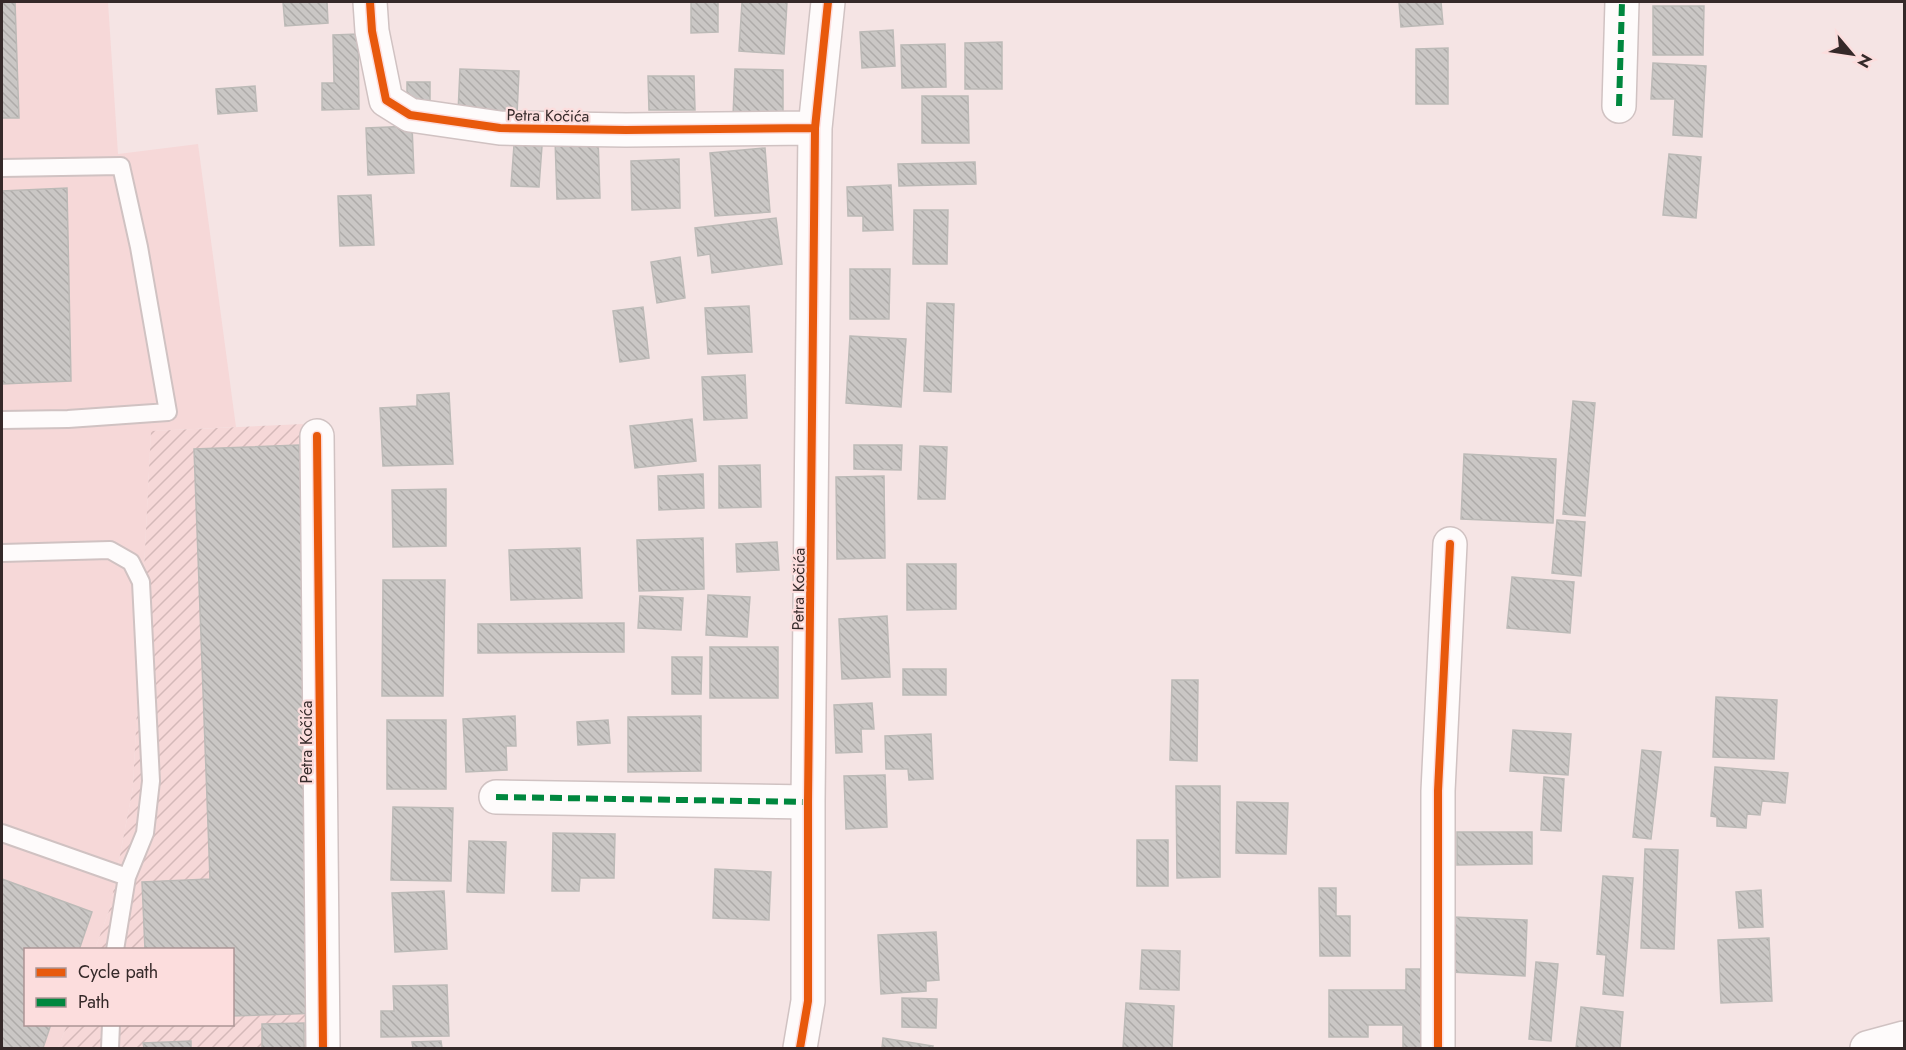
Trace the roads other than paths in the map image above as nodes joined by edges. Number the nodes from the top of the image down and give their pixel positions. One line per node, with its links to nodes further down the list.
1 (370, 2): 5 (street, Petra Kočića)
2 (828, 2): 5 (street, Petra Kočića)
3 (1622, 2): 4 (street)
4 (1619, 106)
5 (815, 128): 12 (street, Petra Kočića)
6 (2, 168): 7 (lane)
7 (2, 420)
8 (317, 436): 19 (street, Petra Kočića)
9 (1450, 544): 21 (street)
10 (2, 553): 14 (lane)
11 (496, 797): 12 (street)
12 (808, 802): 20 (street, Petra Kočića)
13 (2, 833): 14 (lane)
14 (127, 877): 15 (lane)
15 (115, 948)
16 (111, 1026): 18 (lane)
17 (1905, 1038): 22 (street)
18 (110, 1048)
19 (322, 1048)
20 (800, 1048)
21 (1438, 1048)
22 (1867, 1048)

